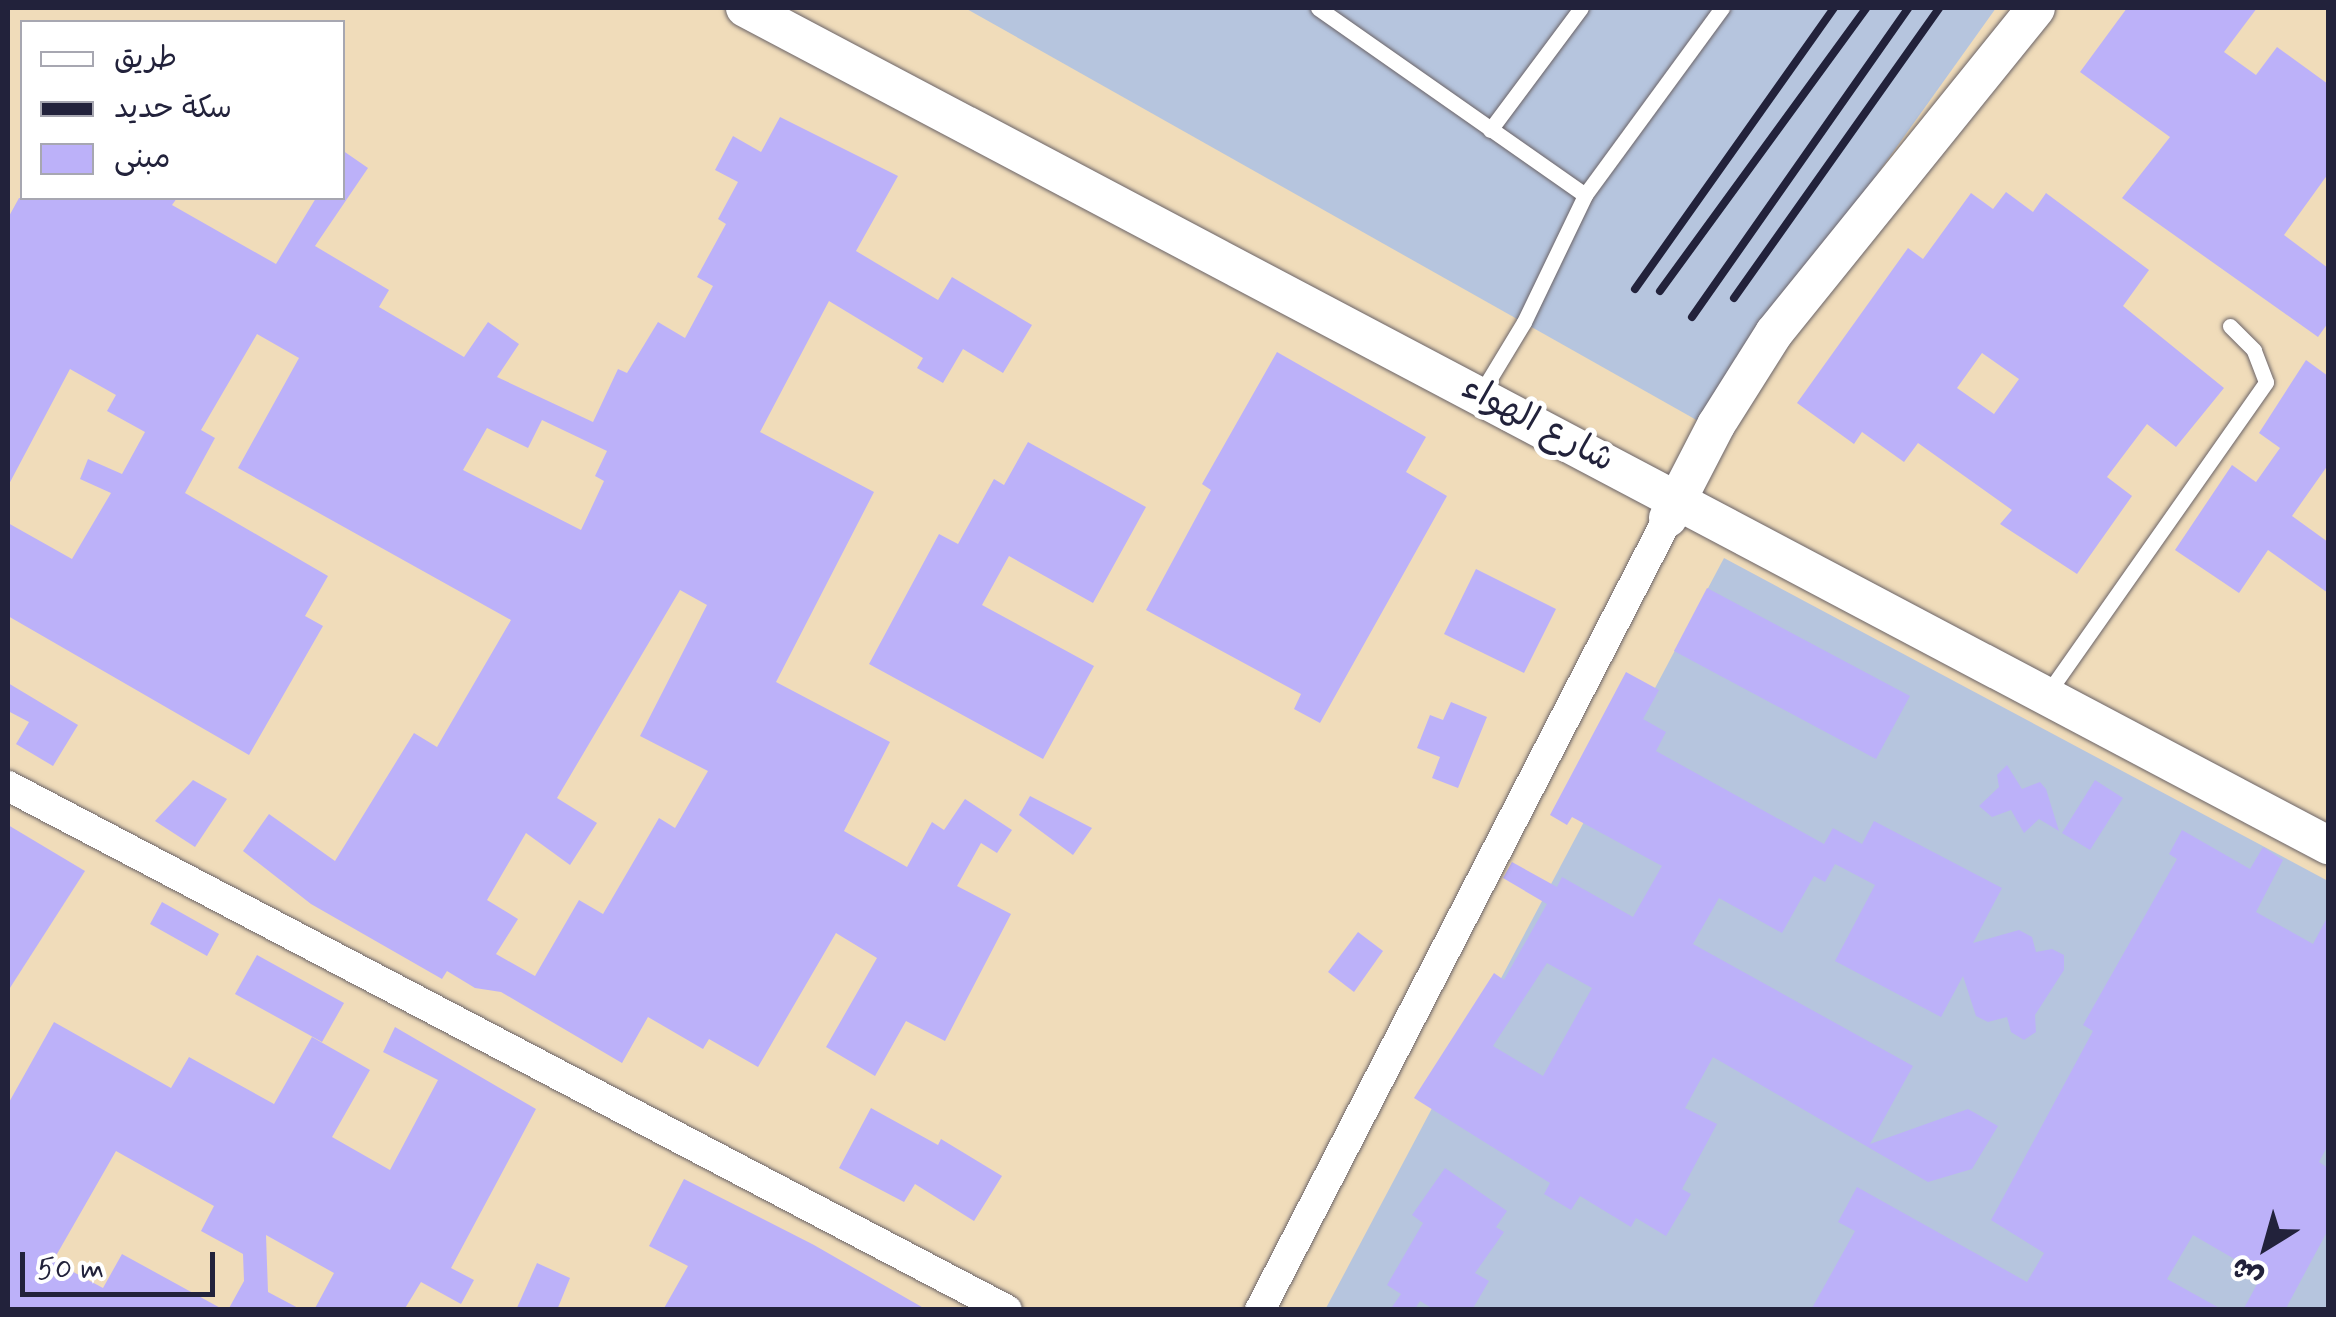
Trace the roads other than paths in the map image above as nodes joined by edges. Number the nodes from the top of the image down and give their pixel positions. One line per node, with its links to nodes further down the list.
1 (746, 8): 9 (street, شارع الهواء)
2 (1318, 8): 6 (lane)
3 (1581, 8): 6 (lane)
4 (1722, 8): 7 (lane)
5 (2036, 8): 10 (street)
6 (1490, 130): 7 (lane)
7 (1585, 195): 9 (lane)
8 (2230, 326): 11 (lane)
9 (1481, 393): 10 (street, شارع الهواء)
10 (1673, 509): 11 (street, شارع الهواء); 15 (street)
11 (2047, 694): 13 (street, شارع الهواء)
12 (8, 786): 14 (street)
13 (2328, 845)
14 (1007, 1310)
15 (1260, 1310)

